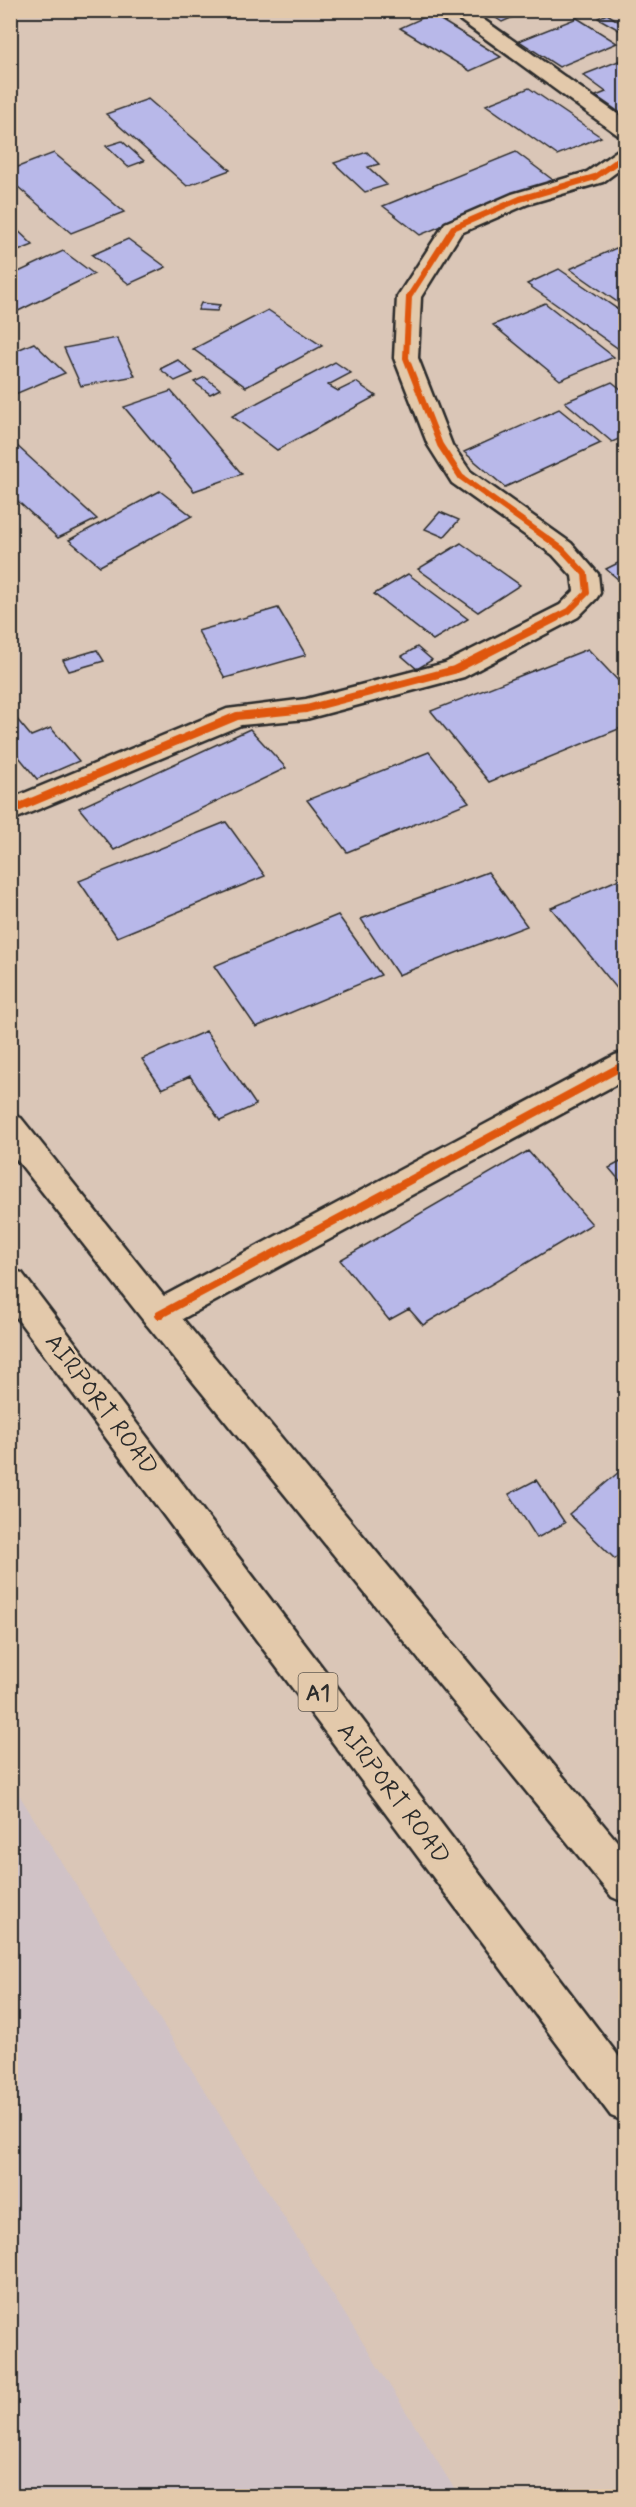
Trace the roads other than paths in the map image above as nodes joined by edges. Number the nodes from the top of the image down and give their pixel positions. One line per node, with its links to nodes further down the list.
1 (456, 10): 2 (main road)
2 (626, 130)
3 (626, 155): 4 (main road)
4 (10, 811)
5 (626, 1064): 8 (main road)
6 (10, 1127): 8 (main road)
7 (10, 1283): 10 (main road, AIRPORT ROAD / A1)
8 (159, 1315): 9 (main road)
9 (626, 1883)
10 (626, 2101)

